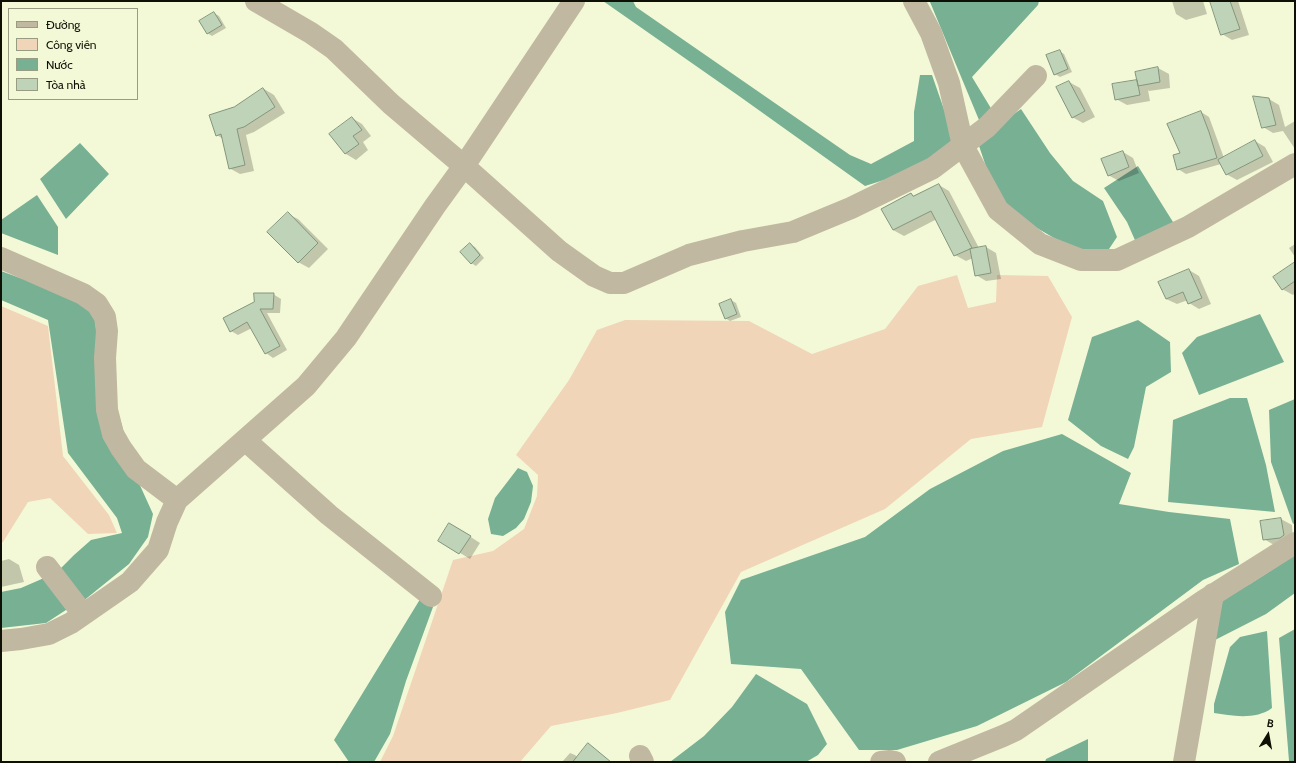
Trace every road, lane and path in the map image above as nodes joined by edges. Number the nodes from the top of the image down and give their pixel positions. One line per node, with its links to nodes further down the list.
1 (256, 1): 7 (street)
2 (574, 1): 7 (street)
3 (914, 1): 5 (street)
4 (1036, 76): 5 (street)
5 (963, 146): 6 (street); 7 (street)
6 (1295, 164)
7 (464, 166): 9 (street)
8 (1, 258): 10 (street)
9 (245, 440): 10 (street); 14 (street)
10 (177, 500): 15 (street)
11 (1295, 543): 13 (street)
12 (47, 567): 15 (street)
13 (1213, 594): 19 (street); 20 (street)
14 (431, 596)
15 (83, 614): 16 (street)
16 (1, 641)
17 (881, 762): 18 (street)
18 (895, 762)
19 (939, 762)
20 (1184, 762)

